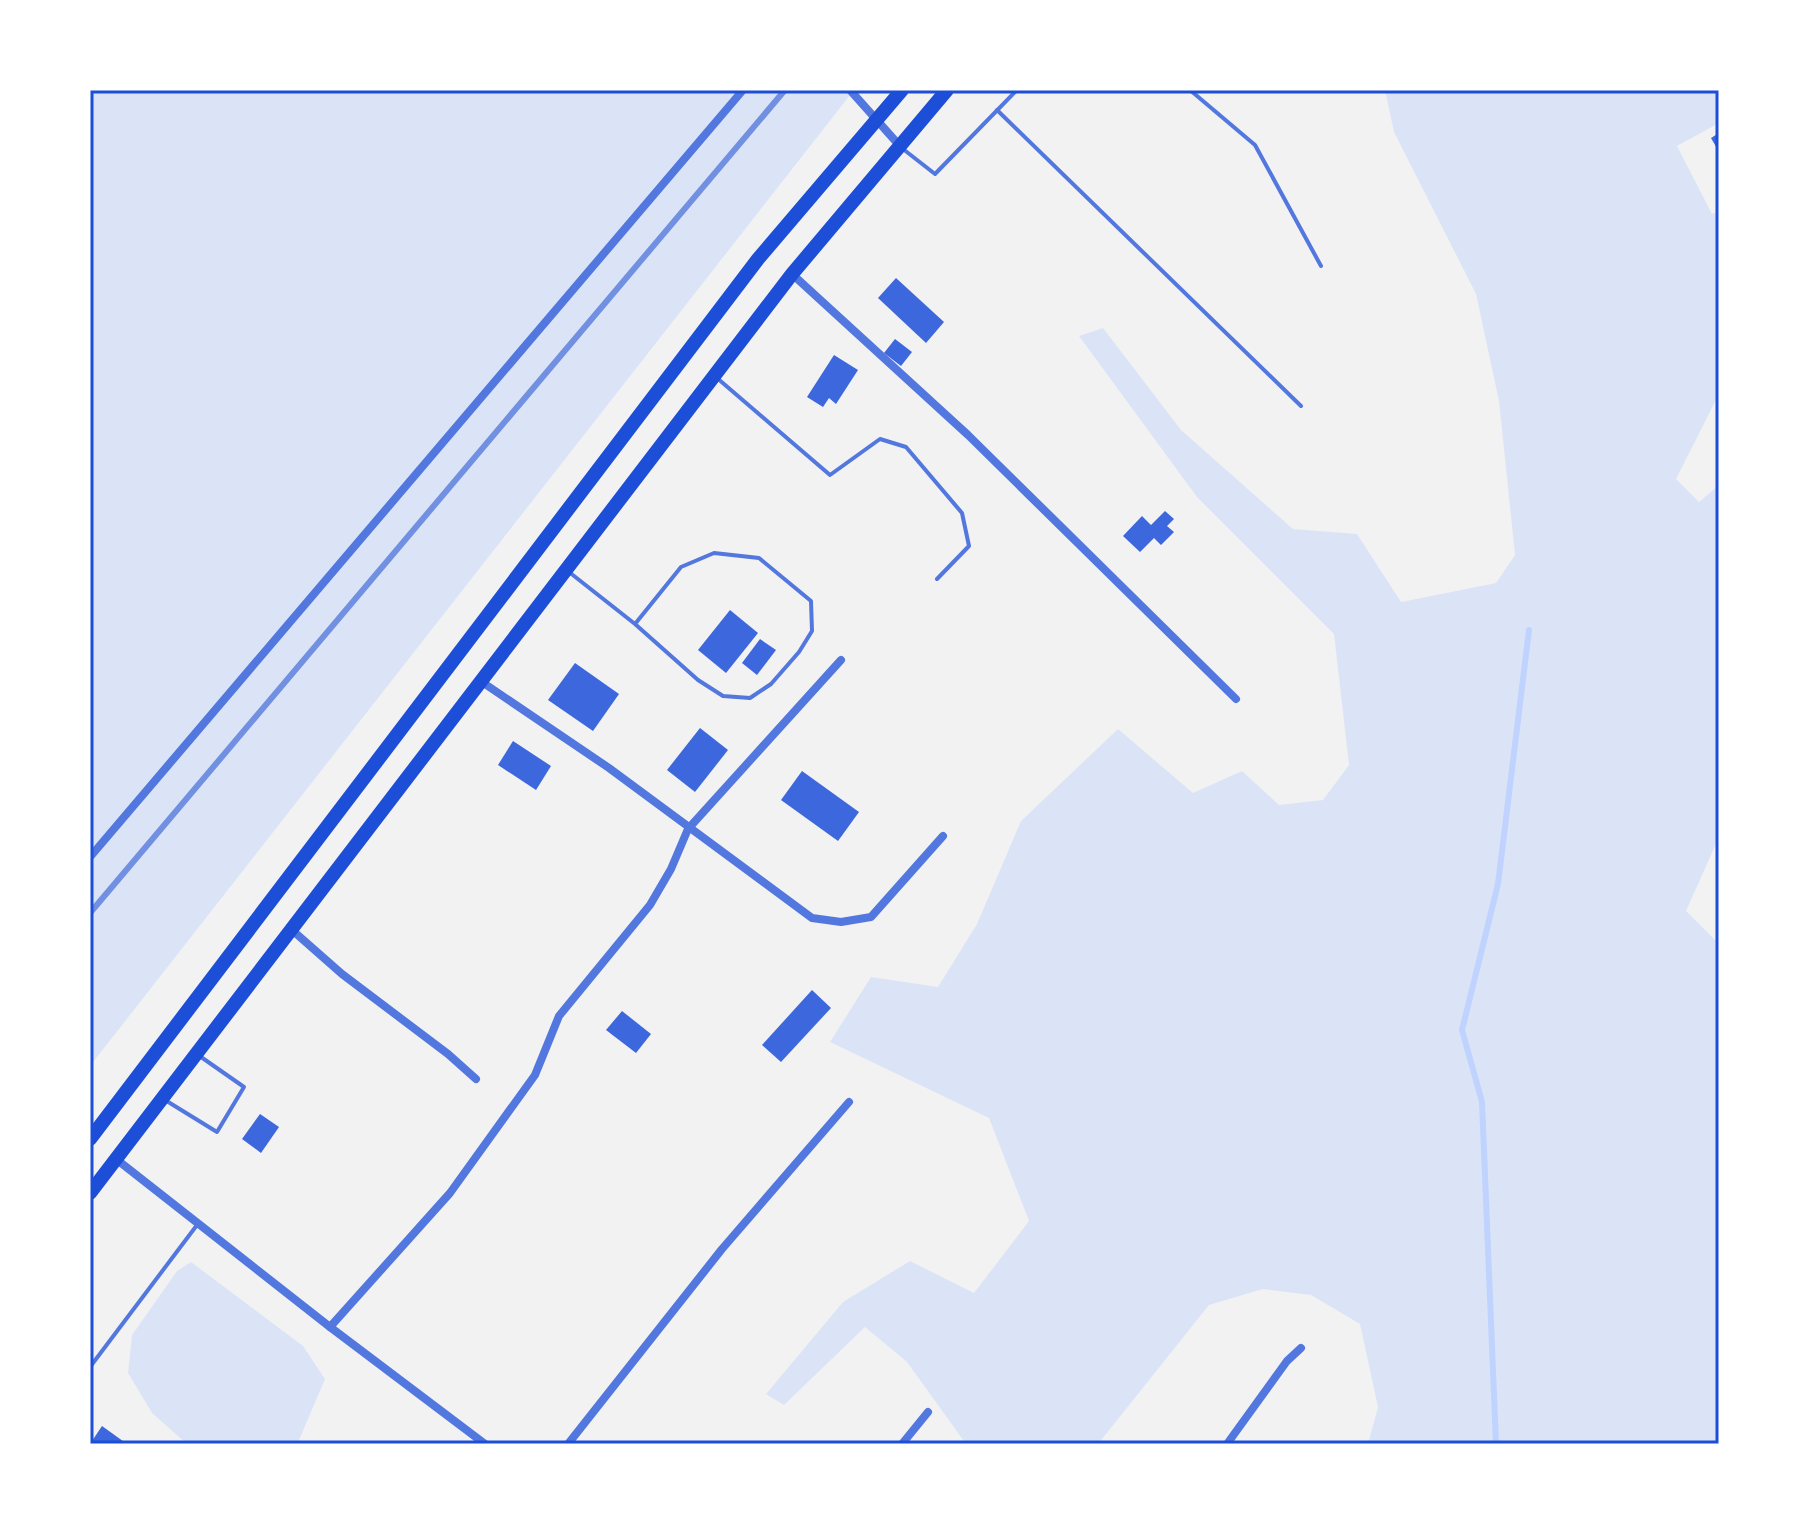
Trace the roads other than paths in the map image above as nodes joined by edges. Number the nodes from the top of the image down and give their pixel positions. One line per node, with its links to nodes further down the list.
1 (743, 90): 22 (street)
2 (850, 90): 8 (street)
3 (902, 90): 8 (main road)
4 (947, 90): 9 (main road)
5 (1017, 90): 7 (lane)
6 (1190, 90): 10 (lane)
7 (997, 110): 9 (lane); 13 (lane)
8 (876, 118): 9 (street); 28 (main road)
9 (899, 145): 11 (main road)
10 (1321, 266)
11 (792, 274): 12 (main road); 19 (street)
12 (716, 377): 14 (main road); 15 (lane)
13 (1301, 406)
14 (567, 571): 16 (lane); 18 (main road)
15 (937, 579)
16 (635, 624): 16 (lane)
17 (841, 660): 20 (street)
18 (482, 682): 20 (street); 23 (main road)
19 (1236, 699)
20 (688, 829): 21 (street); 32 (street)
21 (943, 836)
22 (90, 857)
23 (292, 930): 24 (main road); 25 (street)
24 (197, 1054): 26 (main road); 26 (lane)
25 (476, 1079)
26 (163, 1099): 29 (main road)
27 (849, 1102): 37 (street)
28 (90, 1139)
29 (116, 1159): 30 (main road); 31 (street)
30 (90, 1193)
31 (198, 1224): 32 (street); 34 (lane)
32 (330, 1327): 36 (street)
33 (1301, 1348): 39 (street)
34 (90, 1367)
35 (928, 1412): 38 (street)
36 (485, 1444)
37 (568, 1444)
38 (902, 1444)
39 (1227, 1444)

